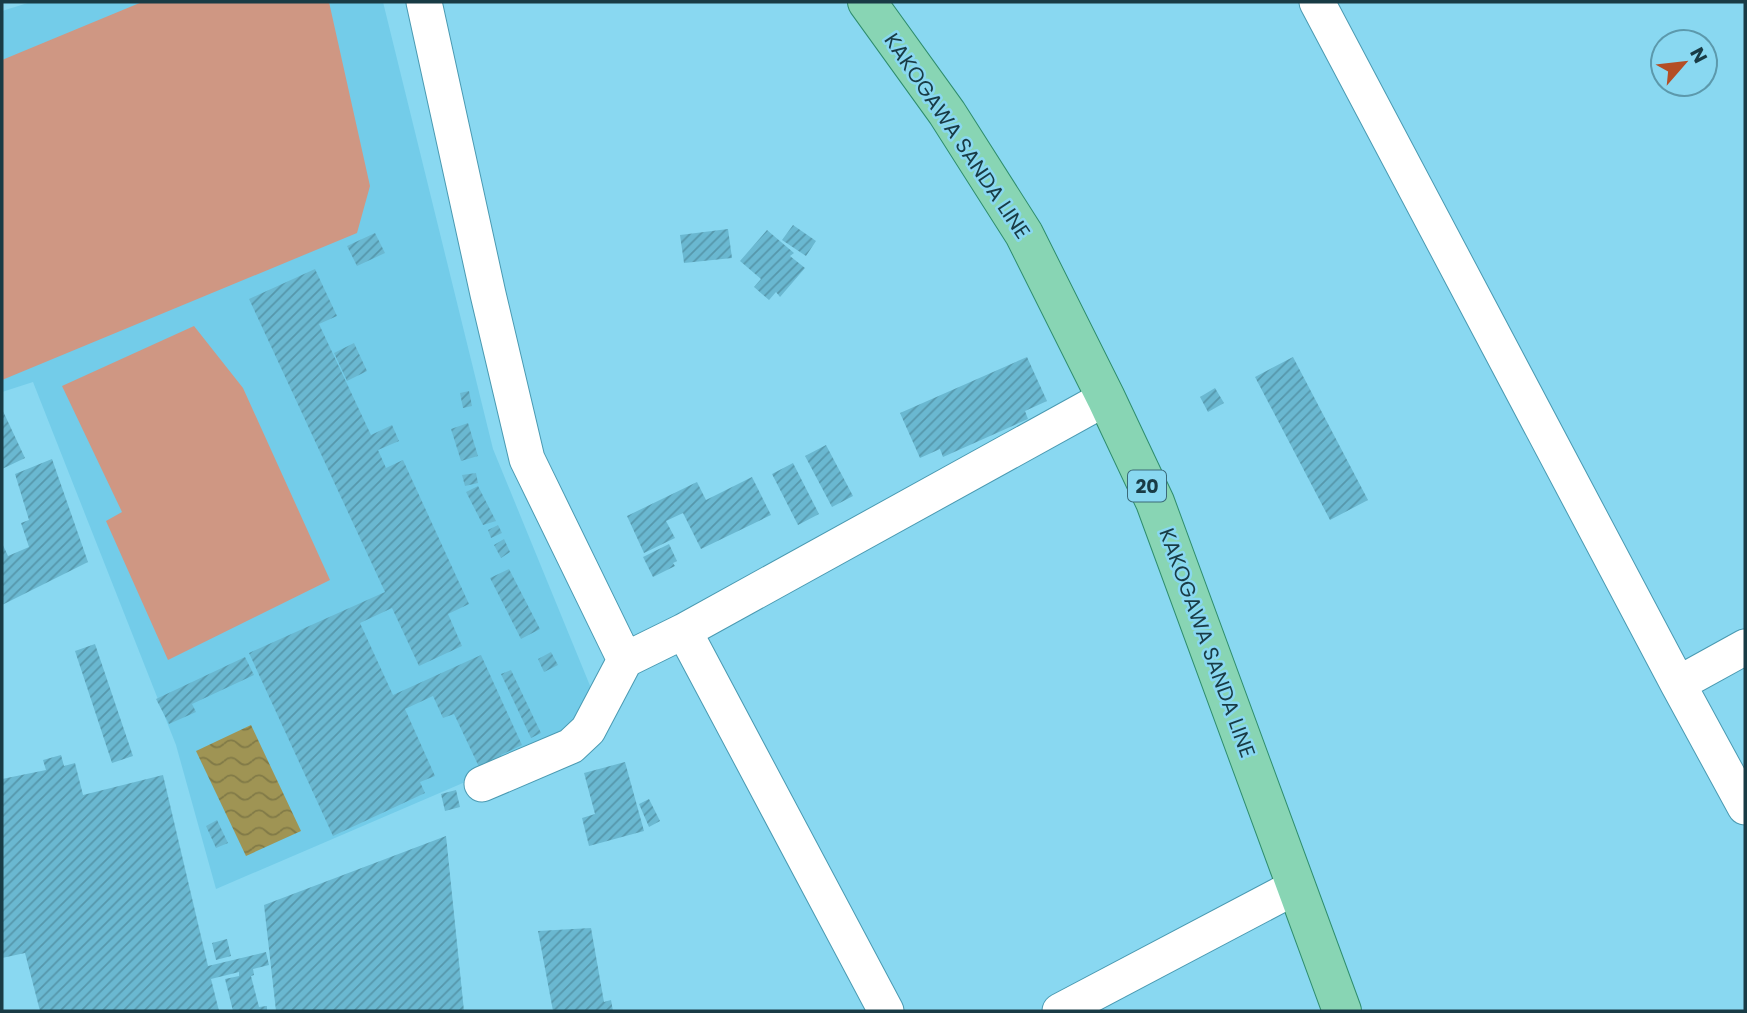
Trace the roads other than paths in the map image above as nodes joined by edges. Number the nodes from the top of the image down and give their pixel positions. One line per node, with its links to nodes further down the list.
1 (424, 2): 7 (street)
2 (867, 2): 4 (main road, KAKOGAWA SANDA LINE / 20)
3 (1317, 2): 8 (street)
4 (1106, 398): 5 (street); 11 (main road, KAKOGAWA SANDA LINE / 20)
5 (684, 631): 7 (street); 12 (street)
6 (1745, 648): 8 (street)
7 (625, 660): 9 (street)
8 (1678, 684): 10 (street)
9 (482, 784)
10 (1745, 807)
11 (1297, 886): 13 (street); 14 (main road, KAKOGAWA SANDA LINE / 20)
12 (886, 1011)
13 (1060, 1011)
14 (1342, 1011)

